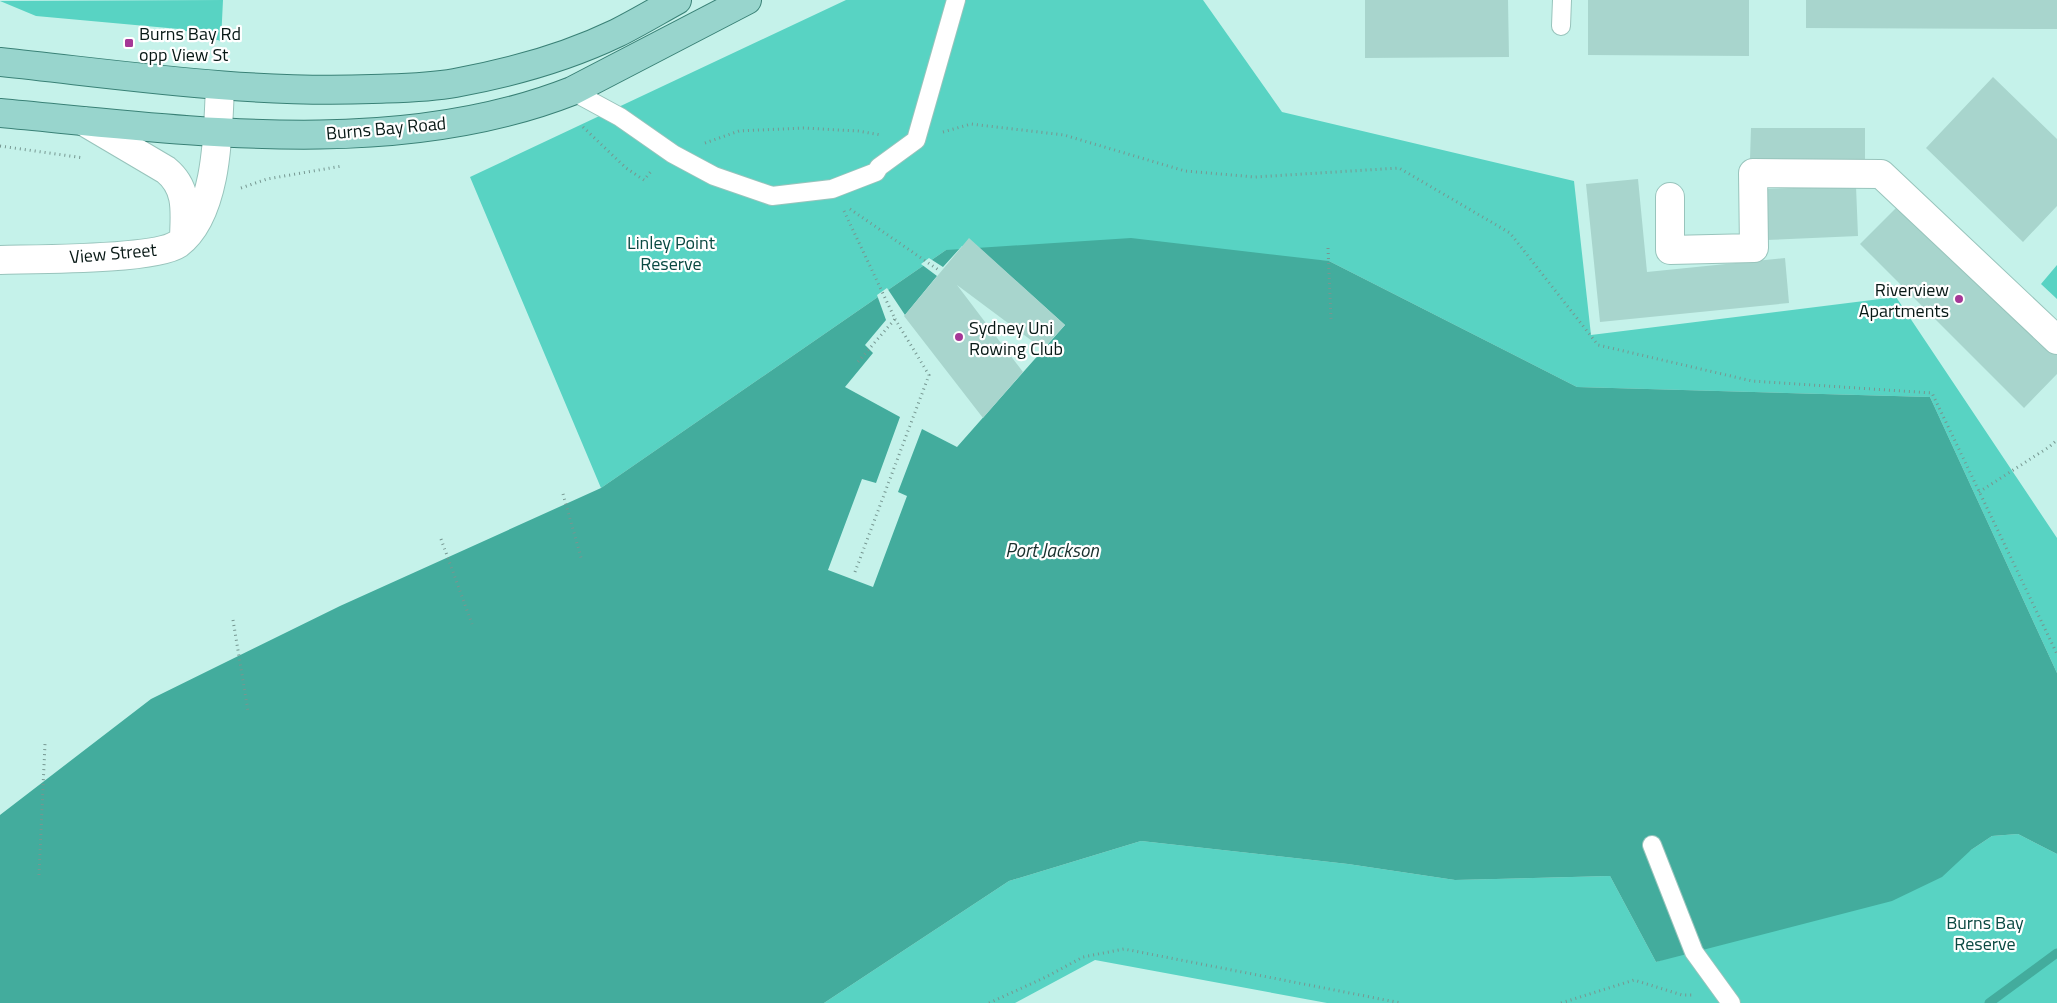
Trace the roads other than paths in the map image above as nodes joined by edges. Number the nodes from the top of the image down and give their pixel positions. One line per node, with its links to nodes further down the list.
1 (677, 0): 7 (main road)
2 (747, 0): 8 (main road, Burns Bay Road)
3 (956, 0): 8 (lane)
4 (1562, 0): 5 (lane)
5 (1561, 26)
6 (0, 62): 7 (main road)
7 (220, 86): 11 (street)
8 (572, 91): 11 (main road, Burns Bay Road)
9 (0, 113): 10 (main road, Burns Bay Road)
10 (83, 121): 11 (main road, Burns Bay Road); 13 (street)
11 (218, 134): 13 (street)
12 (1670, 197): 15 (street)
13 (184, 238): 14 (street, View Street)
14 (0, 260)
15 (2057, 340)
16 (1652, 845): 17 (lane)
17 (1728, 998)

